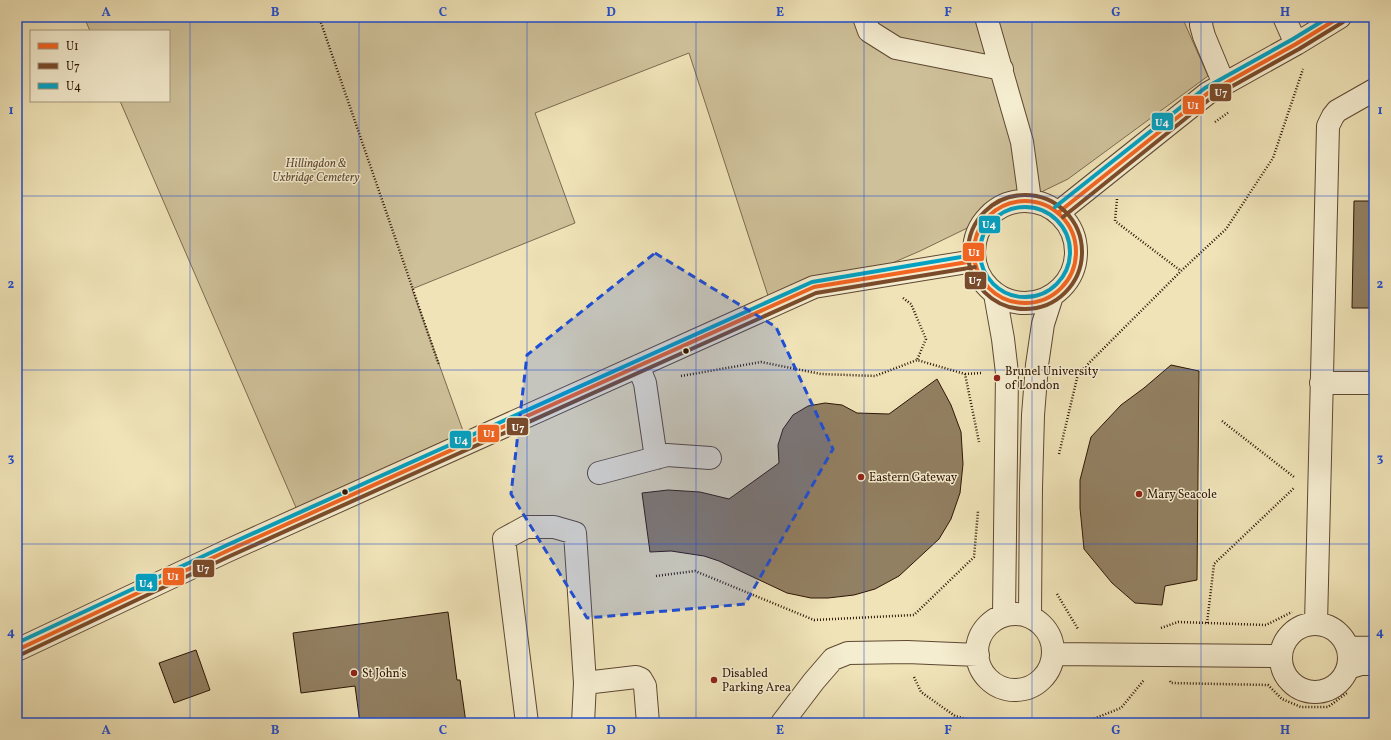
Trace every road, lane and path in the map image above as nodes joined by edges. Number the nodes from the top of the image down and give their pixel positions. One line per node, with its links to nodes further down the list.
1 (319, 17): 23 (path)
2 (864, 17): 9 (street)
3 (986, 17): 9 (street)
4 (1202, 17): 10 (street)
5 (1284, 17): 7 (street)
6 (1340, 17): 7 (street)
7 (1296, 44): 10 (street)
8 (1305, 63): 18 (path)
9 (1002, 69): 15 (street)
10 (1224, 84): 16 (street)
11 (1374, 90): 30 (street)
12 (1232, 110): 13 (path)
13 (1213, 124)
14 (1118, 192): 18 (path)
15 (1030, 200): 16 (street); 17 (street)
16 (1059, 212): 21 (street)
17 (974, 261): 19 (street); 28 (street)
18 (1181, 271): 27 (path)
19 (995, 294): 21 (street); 43 (street)
20 (898, 296): 22 (path)
21 (1052, 296): 44 (street)
22 (917, 360): 25 (path); 28 (path)
23 (439, 365)
24 (985, 373): 25 (path)
25 (965, 374): 32 (path)
26 (1059, 374): 27 (path)
27 (1078, 374): 35 (path)
28 (641, 375): 33 (street); 51 (street)
29 (1374, 383): 30 (street)
30 (1321, 384): 46 (street)
31 (1222, 421): 37 (path)
32 (979, 442)
33 (656, 458): 34 (street); 36 (street)
34 (710, 458)
35 (1058, 458)
36 (599, 473)
37 (1294, 477)
38 (1295, 487): 45 (path)
39 (979, 503): 40 (path)
40 (656, 576)
41 (1056, 592): 48 (path)
42 (1293, 611): 45 (path)
43 (1004, 615): 44 (street); 53 (street)
44 (1030, 616): 52 (street)
45 (1207, 623): 47 (path)
46 (1316, 624): 49 (street); 54 (street)
47 (1156, 630)
48 (1081, 635)
49 (1347, 647): 50 (street); 58 (street)
50 (1374, 648)
51 (17, 650)
52 (1054, 654): 53 (street); 54 (street)
53 (978, 655): 64 (street)
54 (1280, 656): 58 (street)
55 (1374, 664): 58 (street)
56 (912, 671): 65 (path)
57 (1166, 678): 58 (path)
58 (1349, 678)
59 (1146, 679): 66 (path)
60 (585, 683): 61 (street); 62 (street); 63 (street)
61 (527, 723)
62 (583, 723)
63 (648, 723)
64 (782, 723)
65 (981, 723)
66 (1083, 723)

